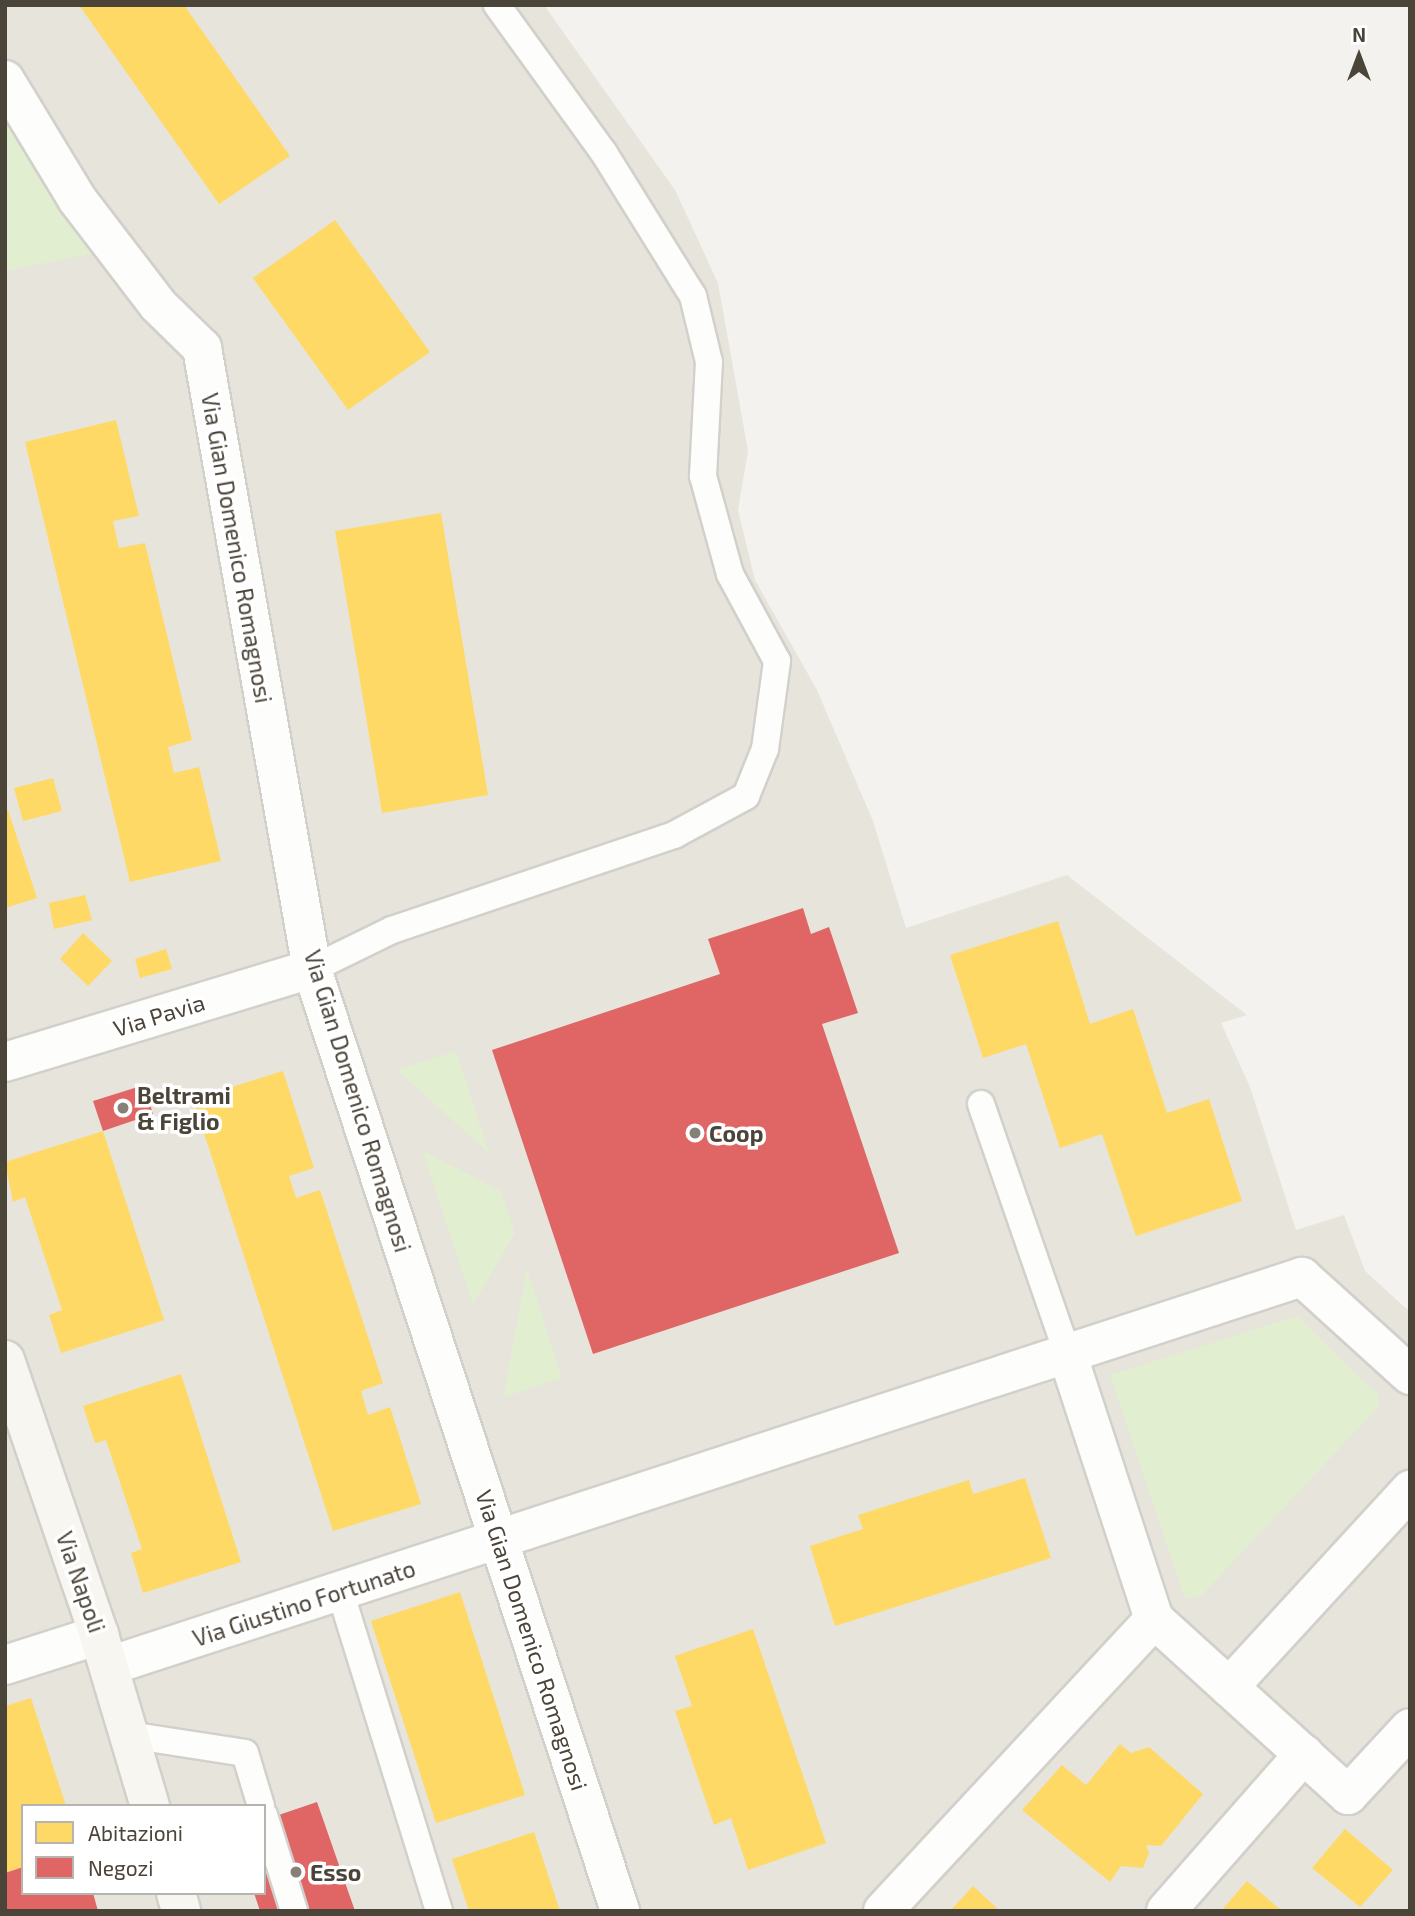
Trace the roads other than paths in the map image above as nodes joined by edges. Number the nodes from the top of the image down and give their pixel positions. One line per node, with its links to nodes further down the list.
1 (497, 5): 3 (lane)
2 (5, 80): 3 (street, Via Gian Domenico Romagnosi)
3 (312, 969): 4 (street, Via Pavia); 10 (street, Via Gian Domenico Romagnosi)
4 (5, 1062)
5 (981, 1104): 6 (lane)
6 (1067, 1353): 8 (street, Via Giustino Fortunato); 10 (street, Via Giustino Fortunato); 12 (street)
7 (5, 1360): 13 (main road, Via Napoli)
8 (1410, 1375)
9 (1410, 1490): 15 (street)
10 (499, 1540): 11 (street, Via Giustino Fortunato); 24 (street, Via Gian Domenico Romagnosi)
11 (340, 1591): 13 (street, Via Giustino Fortunato); 23 (lane)
12 (1154, 1619): 15 (street); 25 (street)
13 (104, 1651): 14 (street, Via Giustino Fortunato); 17 (main road, Via Napoli)
14 (5, 1665)
15 (1229, 1687): 18 (street)
16 (1410, 1728): 18 (street)
17 (130, 1735): 19 (main road, Via Napoli); 20 (lane)
18 (1304, 1755): 26 (street)
19 (149, 1804)
20 (260, 1804)
21 (266, 1821): 22 (lane)
22 (294, 1911)
23 (439, 1911)
24 (620, 1911)
25 (883, 1911)
26 (1166, 1911)

